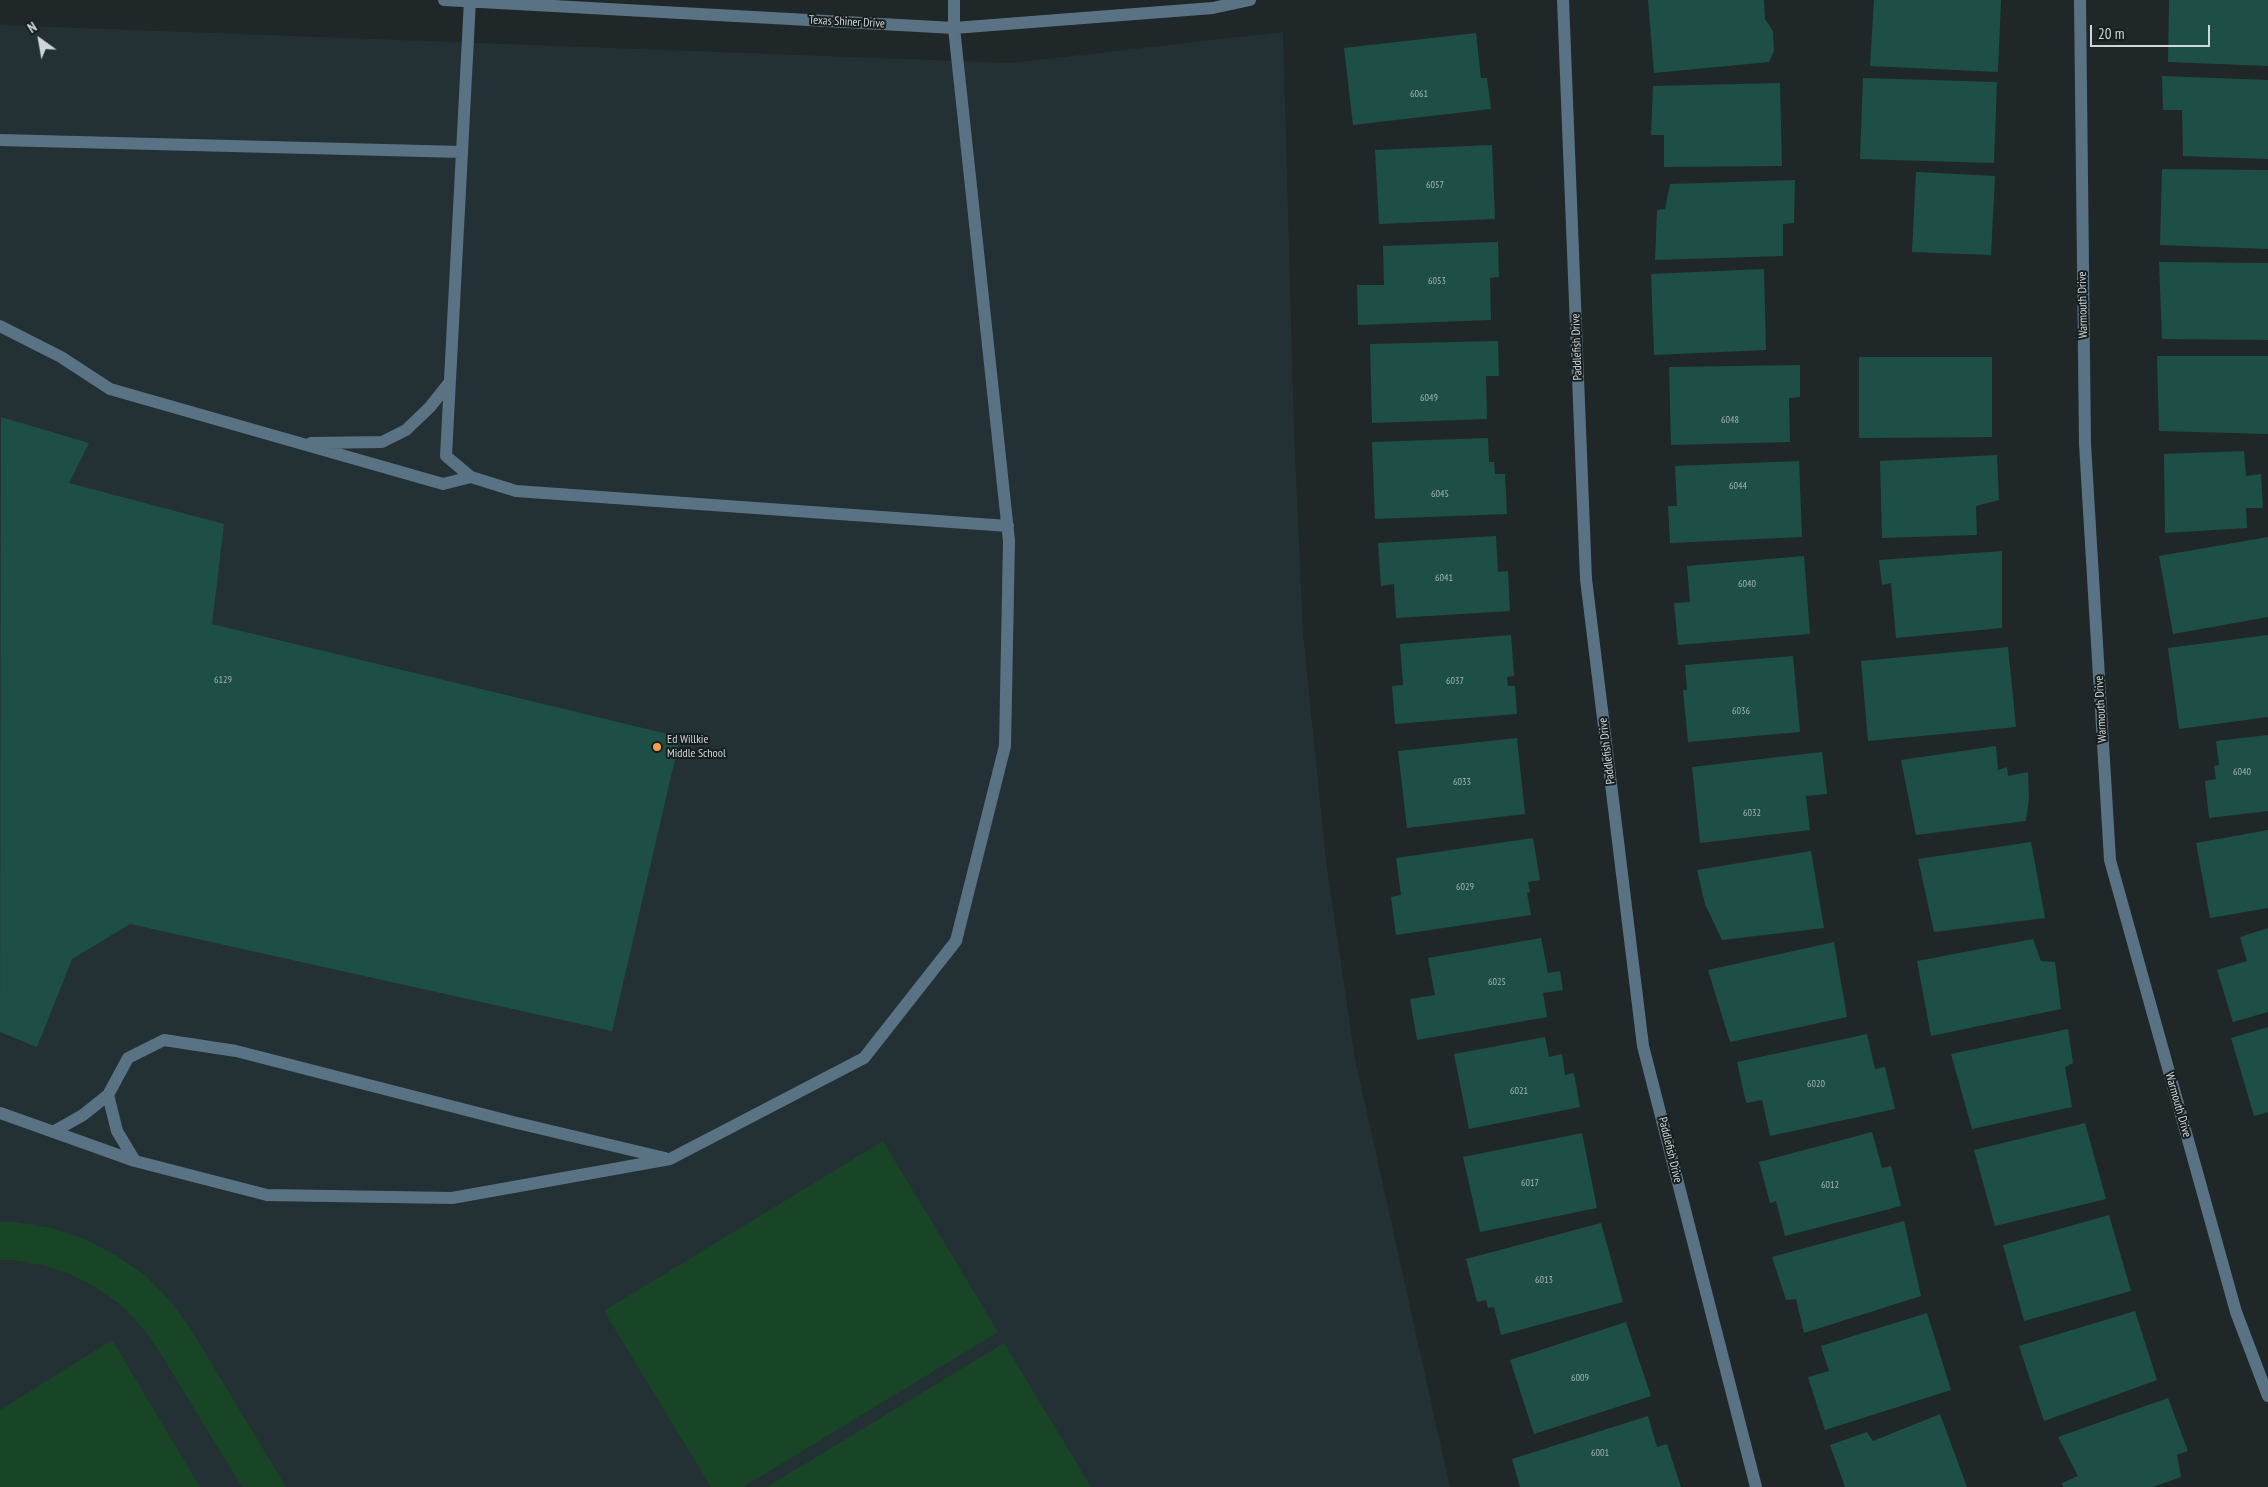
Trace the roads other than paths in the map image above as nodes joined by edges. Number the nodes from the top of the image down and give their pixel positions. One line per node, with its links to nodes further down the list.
1 (444, 0): 2 (street, Texas Shiner Drive)
2 (470, 0): 7 (street, Texas Shiner Drive); 9 (street)
3 (954, 0): 7 (street)
4 (1250, 0): 7 (street, Texas Shiner Drive)
5 (1563, 0): 21 (street, Paddlefish Drive)
6 (2080, 0): 20 (street, Warmouth Drive)
7 (954, 28): 14 (street)
8 (0, 140): 9 (street)
9 (462, 152): 11 (street)
10 (0, 326): 12 (street)
11 (449, 383): 12 (street); 13 (street)
12 (298, 444): 13 (street)
13 (471, 477): 14 (street)
14 (1008, 526): 18 (street)
15 (108, 1095): 17 (street); 18 (street); 19 (street)
16 (0, 1113): 17 (street)
17 (53, 1132): 19 (street)
18 (670, 1159): 19 (street)
19 (136, 1161)
20 (2268, 1396)
21 (1756, 1487)

